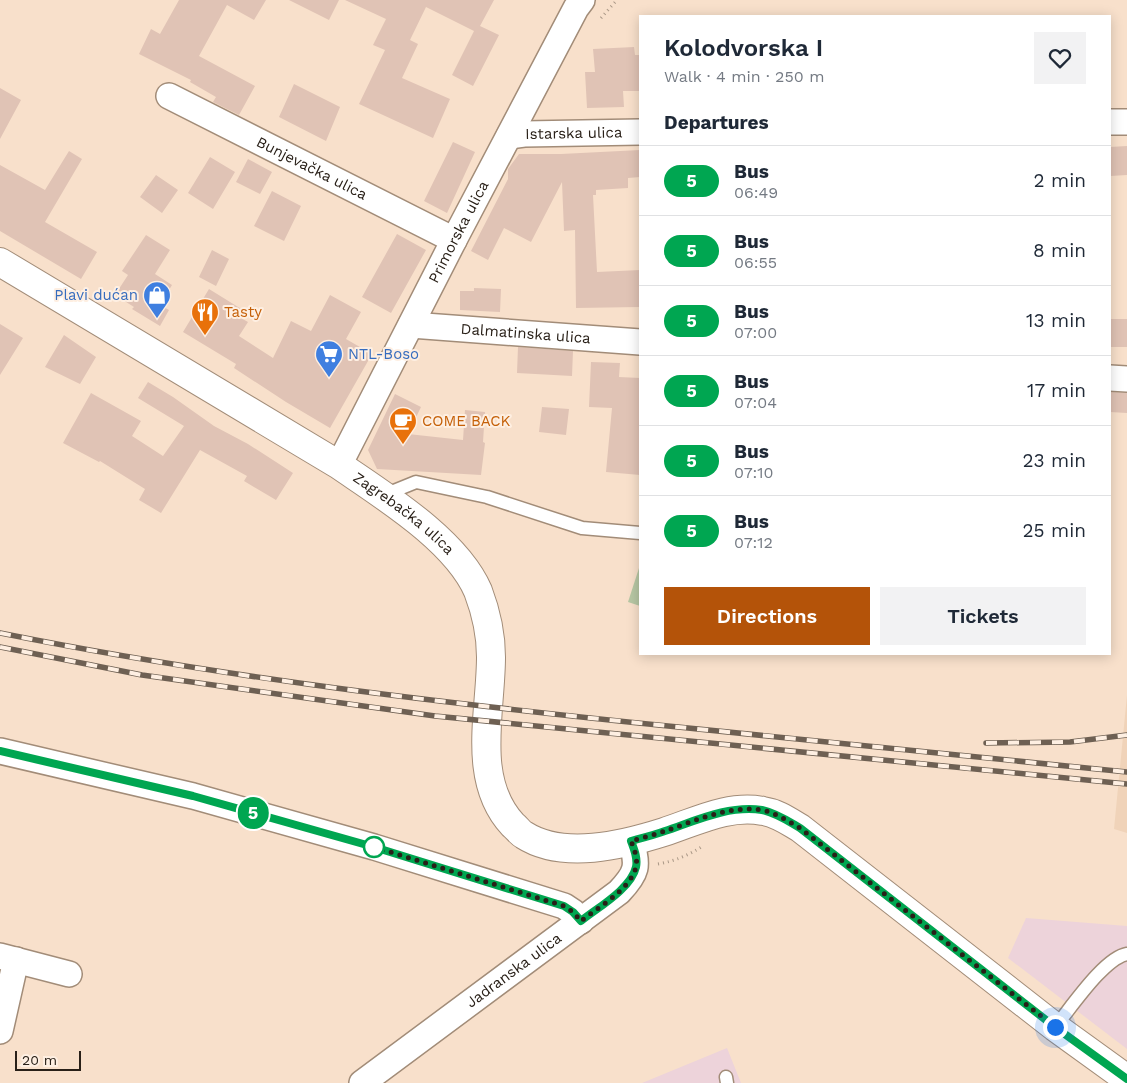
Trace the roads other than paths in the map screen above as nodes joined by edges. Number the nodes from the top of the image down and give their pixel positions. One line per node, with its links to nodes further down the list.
1 (573, 2): 6 (street, Primorska ulica)
2 (169, 96): 7 (street, Bunjevačka ulica)
3 (1111, 122): 4 (street)
4 (1127, 122)
5 (639, 132): 6 (street, Istarska ulica)
6 (509, 136): 7 (street, Primorska ulica)
7 (454, 240): 9 (street, Primorska ulica)
8 (0, 262): 13 (main road, Zagrebačka ulica)
9 (411, 325): 10 (street, Dalmatinska ulica); 13 (street, Primorska ulica)
10 (639, 342)
11 (1111, 378): 12 (street)
12 (1127, 379)
13 (339, 465): 14 (main road, Zagrebačka ulica)
14 (384, 496): 15 (lane); 17 (main road, Zagrebačka ulica)
15 (639, 533)
16 (0, 751): 18 (street)
17 (631, 841): 18 (street, Jadranska ulica); 22 (main road, Zagrebačka ulica)
18 (581, 921): 25 (street, Jadranska ulica)
19 (1127, 954): 22 (lane)
20 (8, 958): 21 (street); 23 (street)
21 (69, 974)
22 (1055, 1027): 24 (main road, Zagrebačka ulica)
23 (0, 1031)
24 (1127, 1079)
25 (362, 1083)

